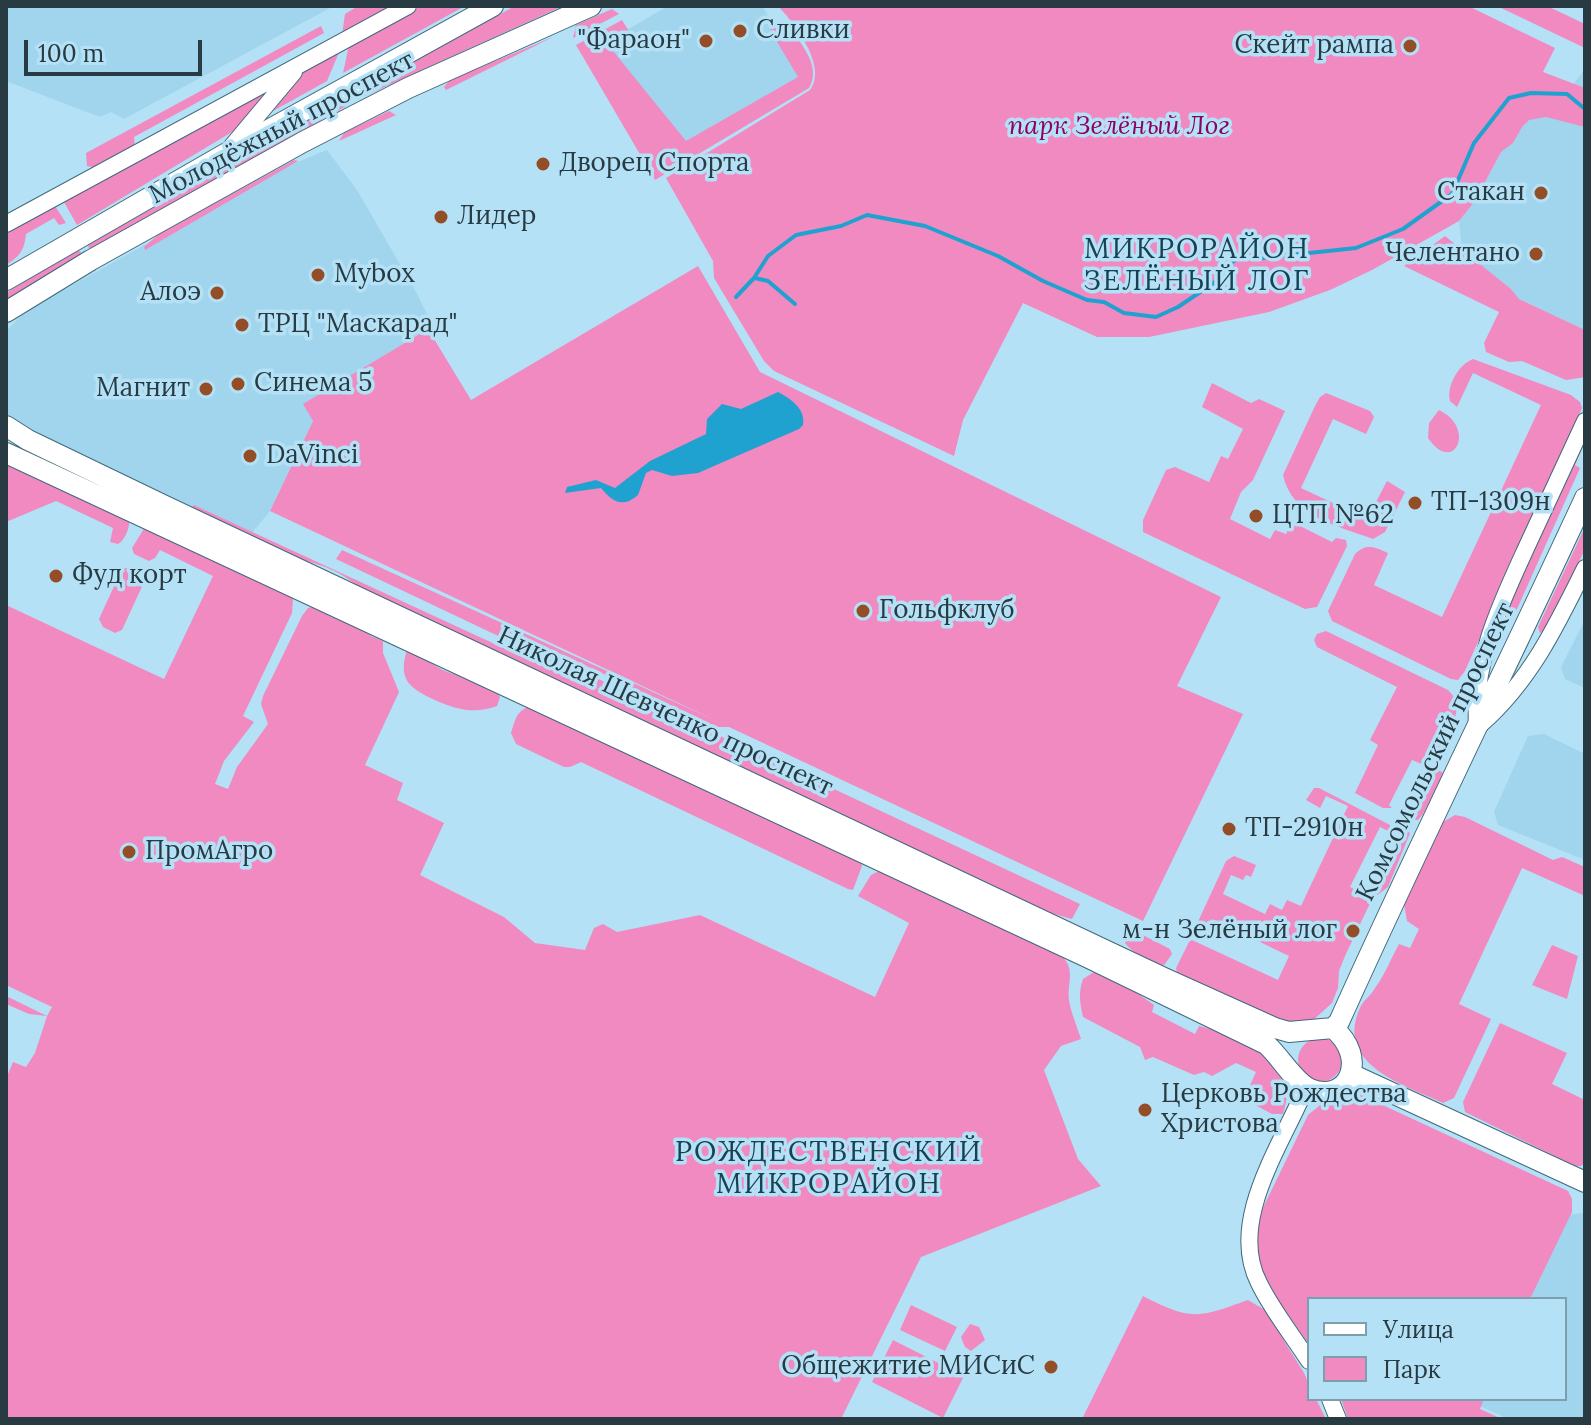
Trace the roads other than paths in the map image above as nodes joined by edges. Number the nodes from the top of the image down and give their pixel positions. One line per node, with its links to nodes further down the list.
1 (408, 6): 4 (street)
2 (493, 6): 5 (main road, Молодёжный проспект)
3 (591, 6): 8 (main road, Молодёжный проспект)
4 (300, 65): 5 (street); 6 (street)
5 (225, 154): 7 (main road, Молодёжный проспект)
6 (6, 224)
7 (6, 280)
8 (6, 312)
9 (1585, 421): 15 (street)
10 (6, 426): 14 (main road, Николая Шевченко проспект)
11 (6, 453): 14 (main road, Николая Шевченко проспект)
12 (1585, 498): 15 (main road, Комсомольский проспект)
13 (1585, 568): 15 (street)
14 (524, 685): 17 (main road, Николая Шевченко проспект); 18 (main road, Николая Шевченко проспект)
15 (1477, 727): 16 (main road, Комсомольский проспект)
16 (1333, 1028): 17 (main road); 19 (main road)
17 (1306, 1030): 18 (main road)
18 (1292, 1071): 20 (main road)
19 (1351, 1074): 20 (main road); 21 (main road)
20 (1306, 1087): 22 (street)
21 (1585, 1182)
22 (1307, 1358)

